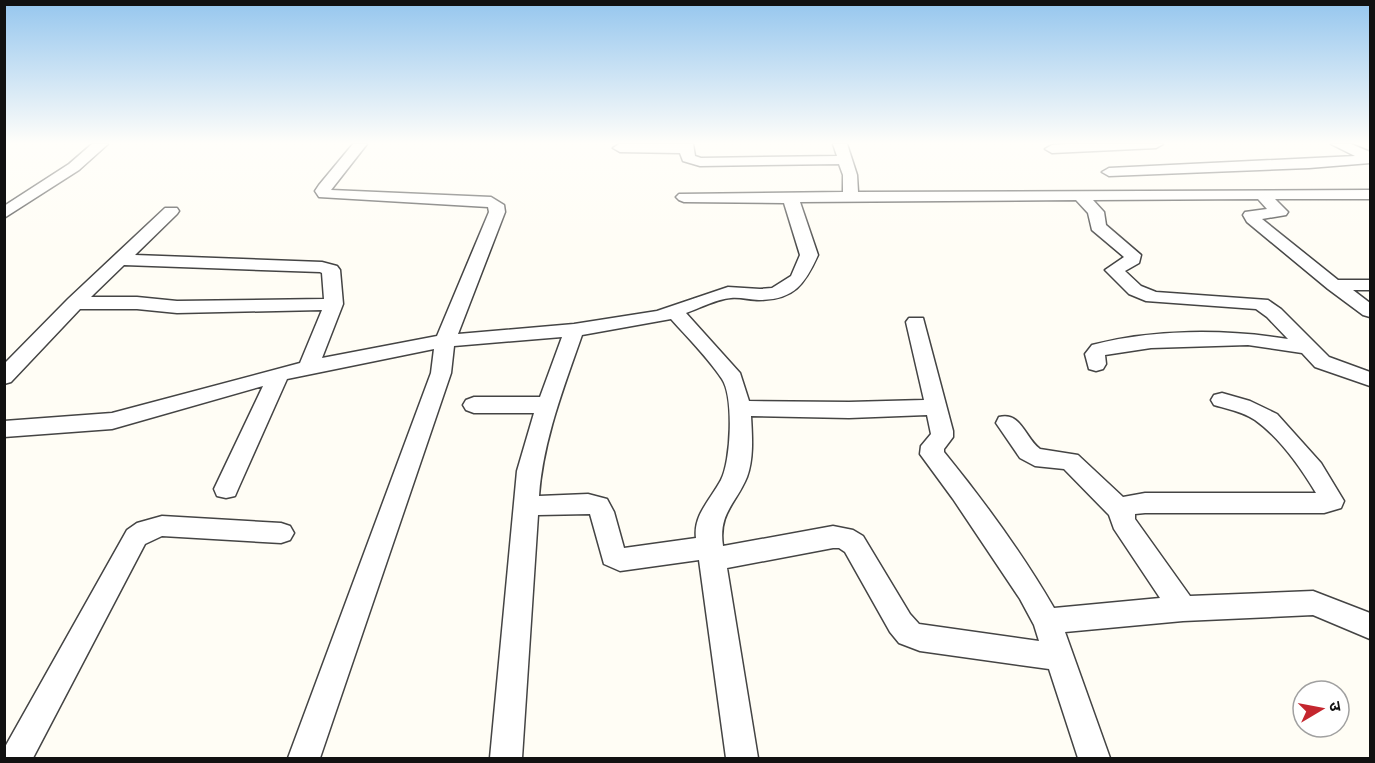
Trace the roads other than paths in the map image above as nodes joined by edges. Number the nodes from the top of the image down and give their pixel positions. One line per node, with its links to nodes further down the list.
1 (55, 180): 13 (street)
2 (330, 180): 23 (street)
3 (850, 180): 11 (street)
4 (1214, 180): 7 (street)
5 (1371, 194): 6 (street)
6 (1262, 195): 7 (street); 15 (street)
7 (1233, 196): 9 (street)
8 (684, 197): 10 (street)
9 (1082, 197): 11 (street); 24 (street)
10 (794, 198): 11 (street); 20 (street)
11 (851, 198)
12 (171, 211): 14 (street)
13 (4, 213)
14 (122, 260): 17 (street); 18 (street)
15 (1334, 285): 16 (street); 19 (street)
16 (1371, 285)
17 (75, 303): 18 (street); 28 (street)
18 (334, 304): 26 (street)
19 (1371, 311)
20 (675, 312): 22 (street); 34 (street)
21 (916, 322): 33 (street)
22 (574, 330): 23 (street); 32 (street)
23 (445, 341): 26 (street); 47 (street)
24 (1308, 348): 25 (street); 29 (street)
25 (1096, 364)
26 (308, 368): 27 (street)
27 (279, 374): 36 (street); 37 (street)
28 (4, 377)
29 (1371, 379)
30 (1222, 400): 39 (street)
31 (474, 405): 32 (street)
32 (548, 405): 38 (street)
33 (936, 407): 34 (street); 43 (street)
34 (740, 408): 41 (street)
35 (1007, 423): 39 (street)
36 (4, 429)
37 (226, 489)
38 (526, 507): 41 (street); 48 (street)
39 (1121, 511): 42 (street)
40 (281, 532): 46 (street)
41 (712, 553): 45 (street); 49 (street)
42 (1183, 609): 43 (street); 44 (street)
43 (1047, 621): 45 (street)
44 (1371, 626)
45 (1059, 657): 50 (street)
46 (16, 759)
47 (304, 759)
48 (506, 759)
49 (742, 759)
50 (1094, 759)

